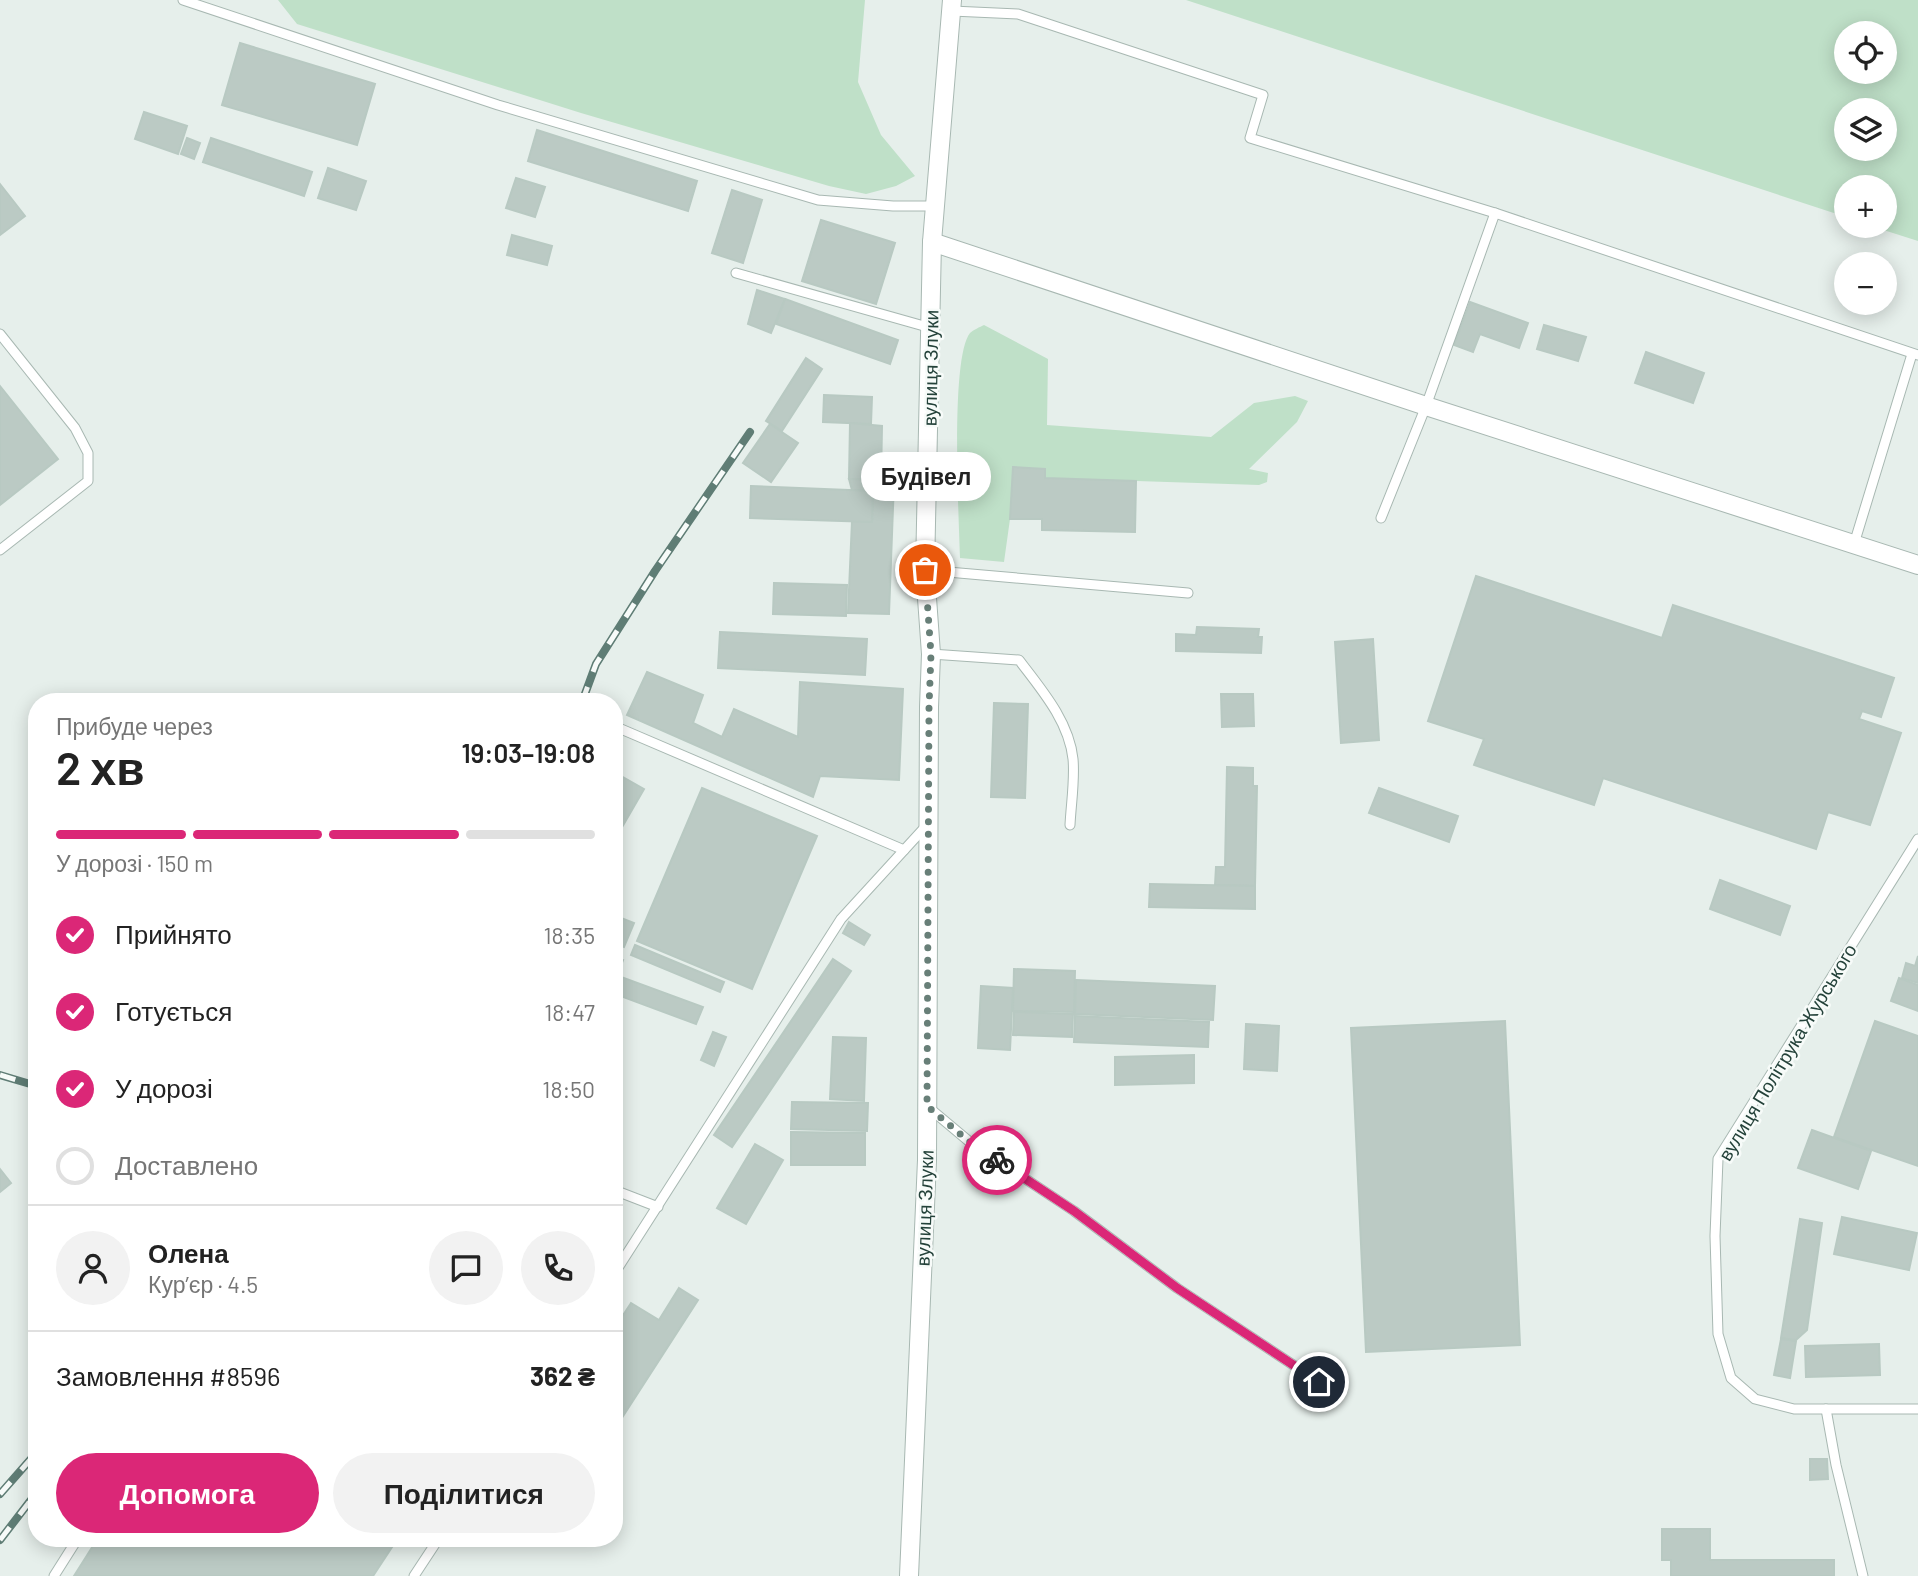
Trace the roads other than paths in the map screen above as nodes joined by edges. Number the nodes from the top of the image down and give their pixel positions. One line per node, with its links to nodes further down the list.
1 (183, 0): 3 (lane)
2 (952, 6): 3 (street, вулиця Злуки); 4 (lane)
3 (934, 206): 5 (street, вулиця Злуки)
4 (1495, 213): 9 (lane); 10 (lane)
5 (932, 242): 7 (street, вулиця Злуки); 10 (street)
6 (736, 273): 7 (lane)
7 (931, 328): 15 (street, вулиця Злуки)
8 (0, 334): 13 (lane)
9 (1915, 355): 12 (lane)
10 (1426, 406): 11 (lane); 12 (street)
11 (1381, 518)
12 (1854, 544): 14 (street)
13 (0, 550)
14 (1918, 565)
15 (925, 570): 16 (lane); 17 (street, вулиця Злуки)
16 (1188, 593)
17 (931, 654): 19 (street, вулиця Злуки); 20 (lane)
18 (623, 730): 22 (lane)
19 (928, 824): 22 (lane); 23 (street, вулиця Злуки)
20 (1070, 825)
21 (1918, 839): 28 (lane, вулиця Політрука Журського)
22 (904, 850): 25 (lane)
23 (927, 1106): 27 (lane); 34 (street, вулиця Злуки)
24 (623, 1193): 25 (lane)
25 (658, 1207): 26 (lane)
26 (623, 1260)
27 (1319, 1382)
28 (1826, 1409): 29 (lane, вулиця Політрука Журського); 35 (lane)
29 (1918, 1409)
30 (72, 1547): 32 (lane)
31 (433, 1547): 33 (lane)
32 (54, 1576)
33 (414, 1576)
34 (909, 1576)
35 (1863, 1576)

